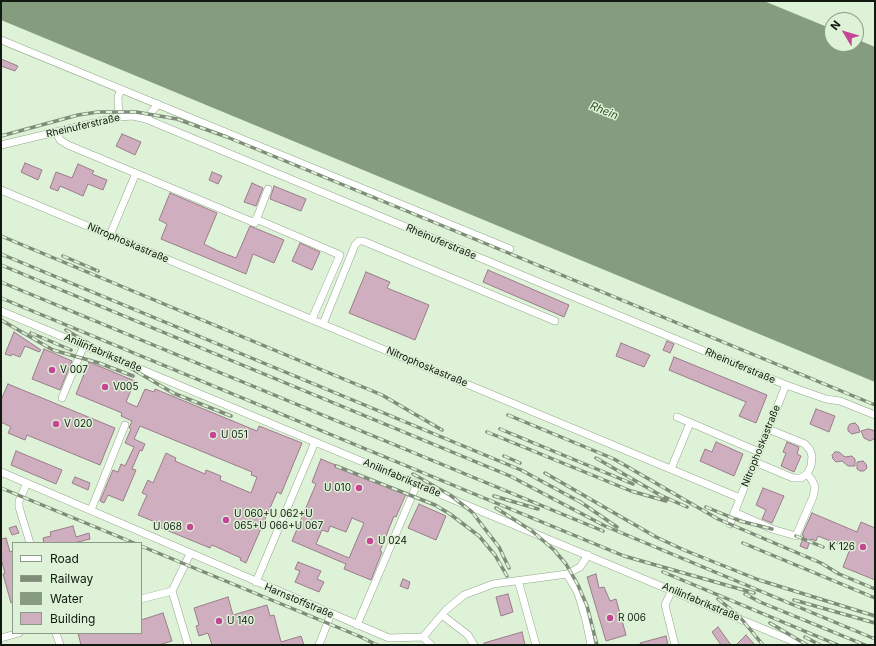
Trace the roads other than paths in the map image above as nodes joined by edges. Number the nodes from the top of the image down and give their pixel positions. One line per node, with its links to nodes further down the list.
1 (1, 40): 2 (street)
2 (121, 89): 3 (street); 4 (street)
3 (158, 104): 5 (street); 13 (street)
4 (119, 117): 5 (street, Rheinuferstraße); 6 (street, Rheinuferstraße)
5 (146, 119): 21 (street, Rheinuferstraße)
6 (56, 132): 7 (street, Rheinuferstraße); 8 (street)
7 (1, 144)
8 (136, 173): 11 (street); 12 (street)
9 (268, 189): 11 (street)
10 (1, 190): 12 (street, Nitrophoskastraße)
11 (256, 219): 14 (street)
12 (110, 235): 17 (street, Nitrophoskastraße)
13 (510, 249)
14 (340, 255): 15 (street); 17 (street)
15 (349, 259): 18 (street); 19 (street)
16 (1, 311): 20 (street, Anilinfabrikstraße)
17 (312, 319): 19 (street, Nitrophoskastraße)
18 (555, 321)
19 (323, 324): 31 (street, Nitrophoskastraße)
20 (84, 345): 22 (street); 28 (street, Anilinfabrikstraße)
21 (786, 385): 23 (street, Rheinuferstraße); 27 (street, Nitrophoskastraße)
22 (62, 398)
23 (875, 415)
24 (677, 417): 25 (street)
25 (690, 423): 29 (street); 31 (street)
26 (125, 425): 37 (street)
27 (768, 429): 29 (street, Nitrophoskastraße); 33 (street)
28 (315, 442): 35 (street, Anilinfabrikstraße); 45 (street)
29 (759, 452): 30 (street, Nitrophoskastraße)
30 (755, 462): 33 (street); 36 (street, Nitrophoskastraße)
31 (671, 469): 36 (street, Nitrophoskastraße)
32 (1, 472): 34 (street, Harnstoffstraße)
33 (806, 474): 38 (street)
34 (27, 483): 37 (street, Harnstoffstraße); 40 (street)
35 (417, 484): 42 (street, Anilinfabrikstraße); 51 (street)
36 (740, 498): 38 (street)
37 (91, 510): 41 (street, Harnstoffstraße)
38 (734, 512): 39 (street)
39 (730, 524)
40 (30, 542)
41 (190, 554): 45 (street, Harnstoffstraße); 47 (street)
42 (588, 555): 43 (street); 46 (street, Anilinfabrikstraße)
43 (567, 574): 44 (street); 62 (street)
44 (518, 580): 50 (street); 61 (street)
45 (256, 582): 49 (street, Harnstoffstraße)
46 (672, 590): 63 (street); 64 (street, Anilinfabrikstraße)
47 (172, 591): 48 (street); 57 (street)
48 (142, 599)
49 (331, 614): 51 (street, Harnstoffstraße); 58 (street)
50 (442, 615): 54 (street); 60 (street)
51 (357, 625): 54 (street, Harnstoffstraße)
52 (15, 634): 55 (street)
53 (56, 634): 56 (street)
54 (423, 637): 59 (street)
55 (1, 638)
56 (60, 645)
57 (188, 645)
58 (319, 645)
59 (431, 645)
60 (474, 645)
61 (536, 645)
62 (591, 645)
63 (675, 645)
64 (802, 645)

